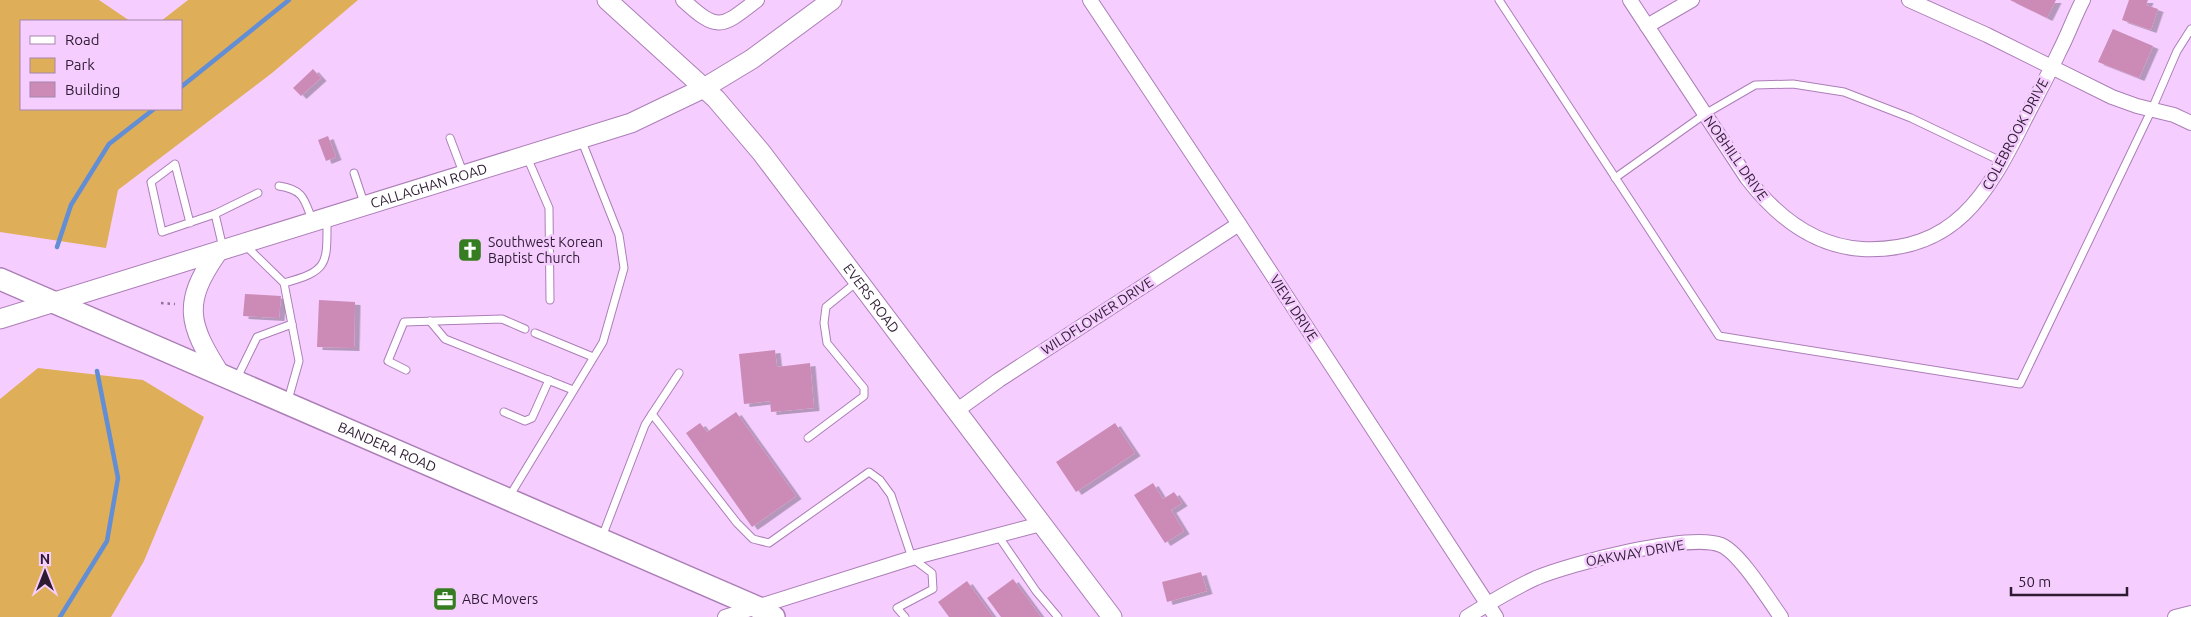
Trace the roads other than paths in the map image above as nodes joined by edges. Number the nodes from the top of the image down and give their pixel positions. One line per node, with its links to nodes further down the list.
1 (607, 0): 14 (main road, EVERS ROAD)
2 (683, 0): 3 (street)
3 (757, 0)
4 (832, 0): 14 (main road, CALLAGHAN ROAD)
5 (1090, 0): 31 (street, VIEW DRIVE)
6 (1499, 0): 24 (lane)
7 (1630, 0): 11 (street, NOBHILL DRIVE)
8 (1692, 0): 11 (street)
9 (1909, 0): 13 (street)
10 (2083, 0): 13 (street, COLEBROOK DRIVE)
11 (1647, 26): 16 (street, NOBHILL DRIVE)
12 (2191, 29): 15 (lane)
13 (2052, 66): 15 (street); 21 (street, COLEBROOK DRIVE)
14 (704, 88): 19 (main road, CALLAGHAN ROAD); 36 (main road, EVERS ROAD)
15 (2152, 108): 17 (street); 24 (lane)
16 (1705, 114): 21 (lane); 24 (lane); 33 (street, NOBHILL DRIVE)
17 (2191, 123)
18 (450, 138): 23 (lane)
19 (581, 139): 20 (main road, CALLAGHAN ROAD); 45 (lane)
20 (527, 156): 23 (main road, CALLAGHAN ROAD); 38 (lane)
21 (2004, 162): 33 (street, COLEBROOK DRIVE)
22 (354, 173): 27 (lane)
23 (464, 176): 27 (main road, CALLAGHAN ROAD)
24 (1615, 178)
25 (279, 186): 29 (lane)
26 (258, 193): 28 (lane)
27 (365, 207): 29 (main road, CALLAGHAN ROAD)
28 (216, 214): 30 (lane); 34 (lane)
29 (320, 221): 32 (main road, CALLAGHAN ROAD); 37 (lane)
30 (190, 223): 30 (lane)
31 (1239, 224): 52 (street, WILDFLOWER DRIVE); 61 (street, VIEW DRIVE)
32 (244, 244): 34 (main road, CALLAGHAN ROAD); 37 (lane)
33 (1889, 249)
34 (220, 252): 39 (main road, CALLAGHAN ROAD); 48 (main road)
35 (0, 279): 39 (main road, BANDERA ROAD)
36 (859, 281): 52 (main road, EVERS ROAD); 55 (lane)
37 (284, 283): 42 (lane)
38 (550, 300)
39 (56, 303): 40 (main road, CALLAGHAN ROAD); 48 (main road, BANDERA ROAD)
40 (0, 319)
41 (430, 321): 43 (lane); 46 (lane); 49 (lane)
42 (292, 324): 48 (lane); 51 (lane)
43 (525, 329)
44 (535, 333): 45 (lane)
45 (593, 357): 50 (lane)
46 (406, 370)
47 (679, 373): 54 (lane)
48 (228, 378): 51 (main road, BANDERA ROAD)
49 (549, 380): 50 (lane); 53 (lane)
50 (572, 390): 56 (lane)
51 (287, 403): 56 (main road, BANDERA ROAD)
52 (956, 411): 57 (main road, EVERS ROAD)
53 (504, 412)
54 (652, 414): 59 (lane); 60 (lane)
55 (808, 438)
56 (508, 499): 59 (main road, BANDERA ROAD)
57 (1041, 524): 58 (street); 67 (main road, EVERS ROAD)
58 (999, 537): 60 (street); 66 (lane)
59 (601, 540): 62 (main road, BANDERA ROAD)
60 (912, 558): 62 (street); 65 (lane)
61 (1488, 603): 68 (street, OAKWAY DRIVE); 69 (street, VIEW DRIVE); 70 (street, OAKWAY DRIVE)
62 (766, 613): 64 (street)
63 (2191, 613): 71 (street)
64 (726, 617)
65 (905, 617)
66 (1058, 617)
67 (1112, 617)
68 (1467, 617)
69 (1496, 617)
70 (1782, 617)
71 (2175, 617)

